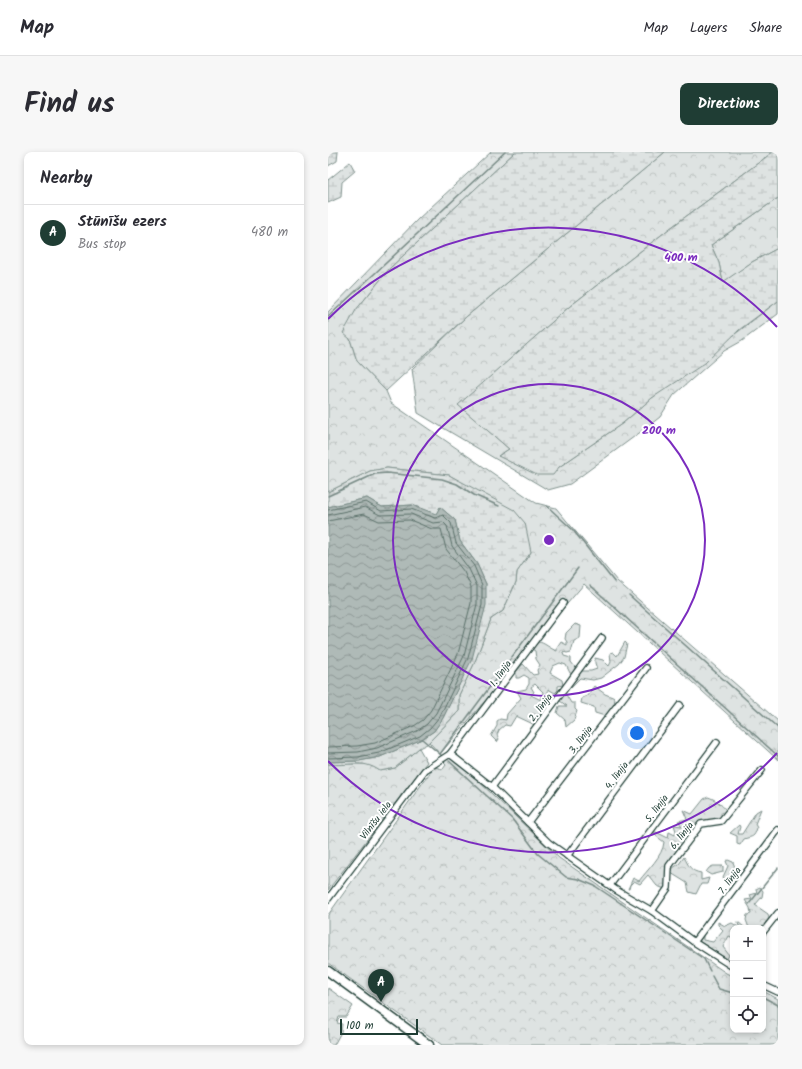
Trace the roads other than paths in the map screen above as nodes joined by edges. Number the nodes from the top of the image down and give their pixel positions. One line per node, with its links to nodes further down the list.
1 (563, 603): 6 (street, 1. līnija)
2 (602, 638): 9 (street, 2. līnija)
3 (646, 668): 10 (street, 3. līnija)
4 (680, 706): 12 (street, 4. līnija)
5 (717, 742): 13 (street, 5. līnija)
6 (450, 754): 7 (street, 1. līnija); 9 (street)
7 (444, 758): 14 (street, Vilnīšu iela)
8 (762, 770): 15 (street, 6. līnija)
9 (492, 786): 10 (street)
10 (528, 822): 12 (street)
11 (778, 830): 18 (street, 7. līnija)
12 (567, 856): 13 (street)
13 (610, 885): 15 (street)
14 (328, 899)
15 (652, 911): 18 (street)
16 (778, 913): 17 (street)
17 (766, 928)
18 (694, 942): 19 (street)
19 (730, 965)
20 (328, 971): 23 (main road)
21 (766, 986): 22 (street)
22 (778, 992)
23 (430, 1045)

